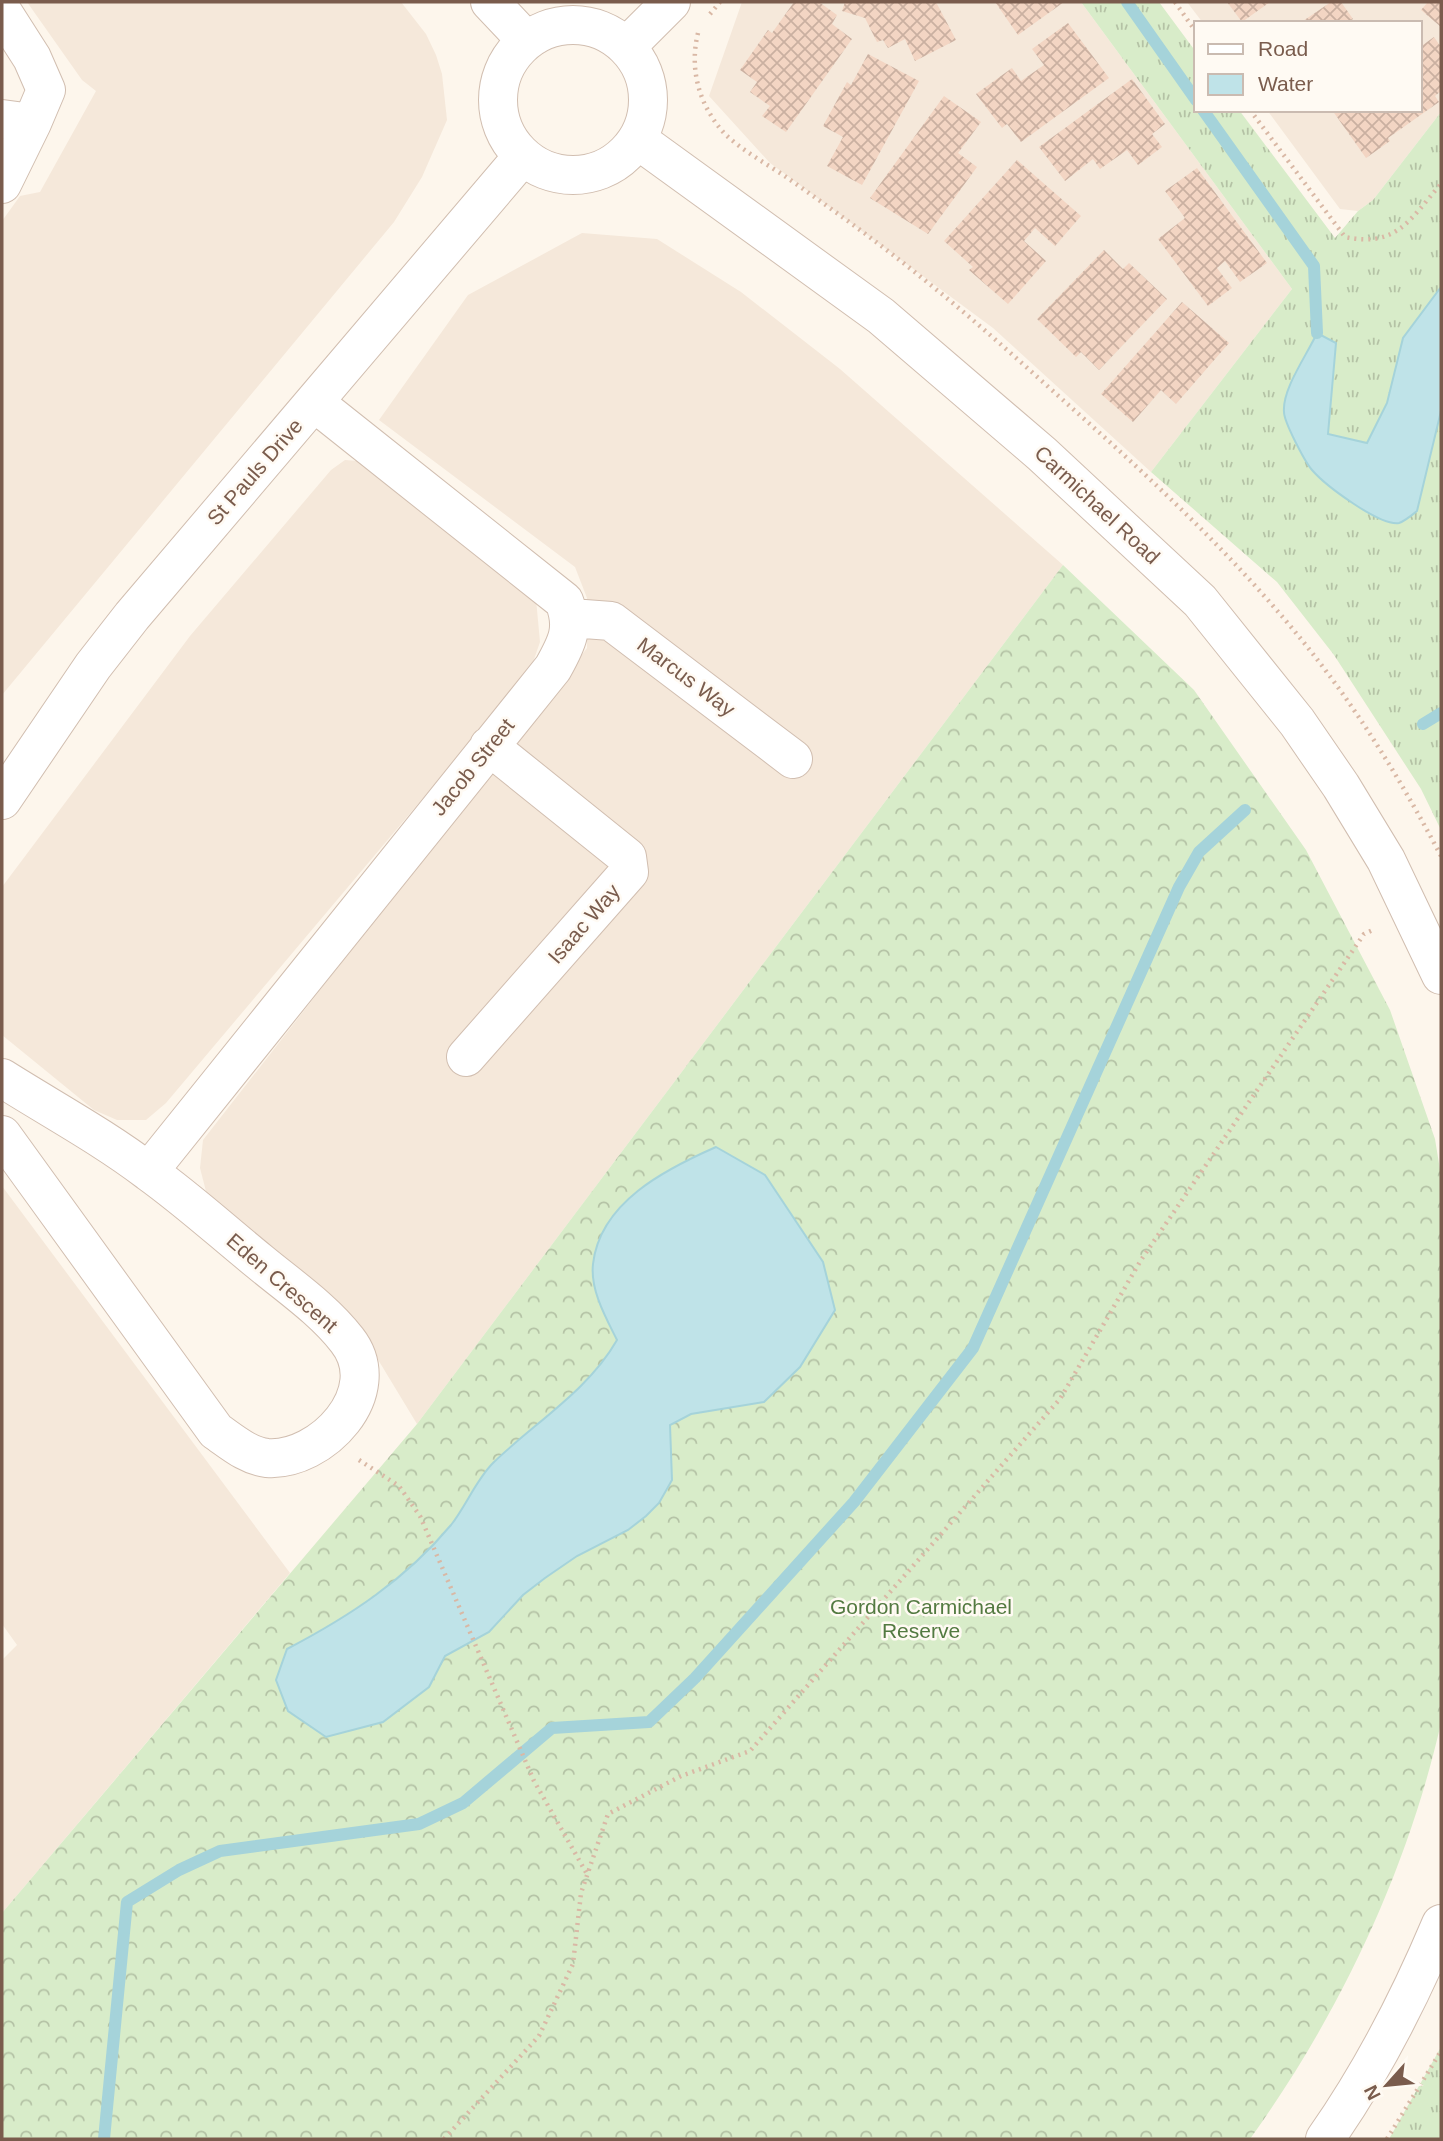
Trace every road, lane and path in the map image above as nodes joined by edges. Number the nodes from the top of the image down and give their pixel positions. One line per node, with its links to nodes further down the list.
1 (489, 2): 6 (street)
2 (671, 2): 7 (street)
3 (1175, 2): 5 (path)
4 (2, 11): 9 (street)
5 (1194, 29)
6 (526, 40): 7 (street); 11 (street)
7 (627, 46): 10 (street)
8 (1252, 112): 13 (path)
9 (17, 121): 12 (street)
10 (638, 141): 11 (street); 20 (street, Carmichael Road)
11 (523, 156): 14 (street, St Pauls Drive)
12 (2, 184)
13 (1441, 184)
14 (315, 403): 15 (street); 18 (street, St Pauls Drive)
15 (571, 618): 16 (street, Jacob Street); 17 (street, Marcus Way)
16 (489, 746): 21 (street, Isaac Way); 24 (street, Jacob Street)
17 (793, 759)
18 (2, 800)
19 (1364, 934): 26 (path)
20 (1441, 975)
21 (466, 1057)
22 (2, 1078): 24 (street, Eden Crescent)
23 (2, 1135): 24 (street, Eden Crescent)
24 (149, 1171)
25 (420, 1516): 26 (path)
26 (587, 1874): 29 (path)
27 (1441, 1924): 30 (street)
28 (1441, 2050): 31 (path)
29 (444, 2139)
30 (1325, 2139)
31 (1387, 2139)

